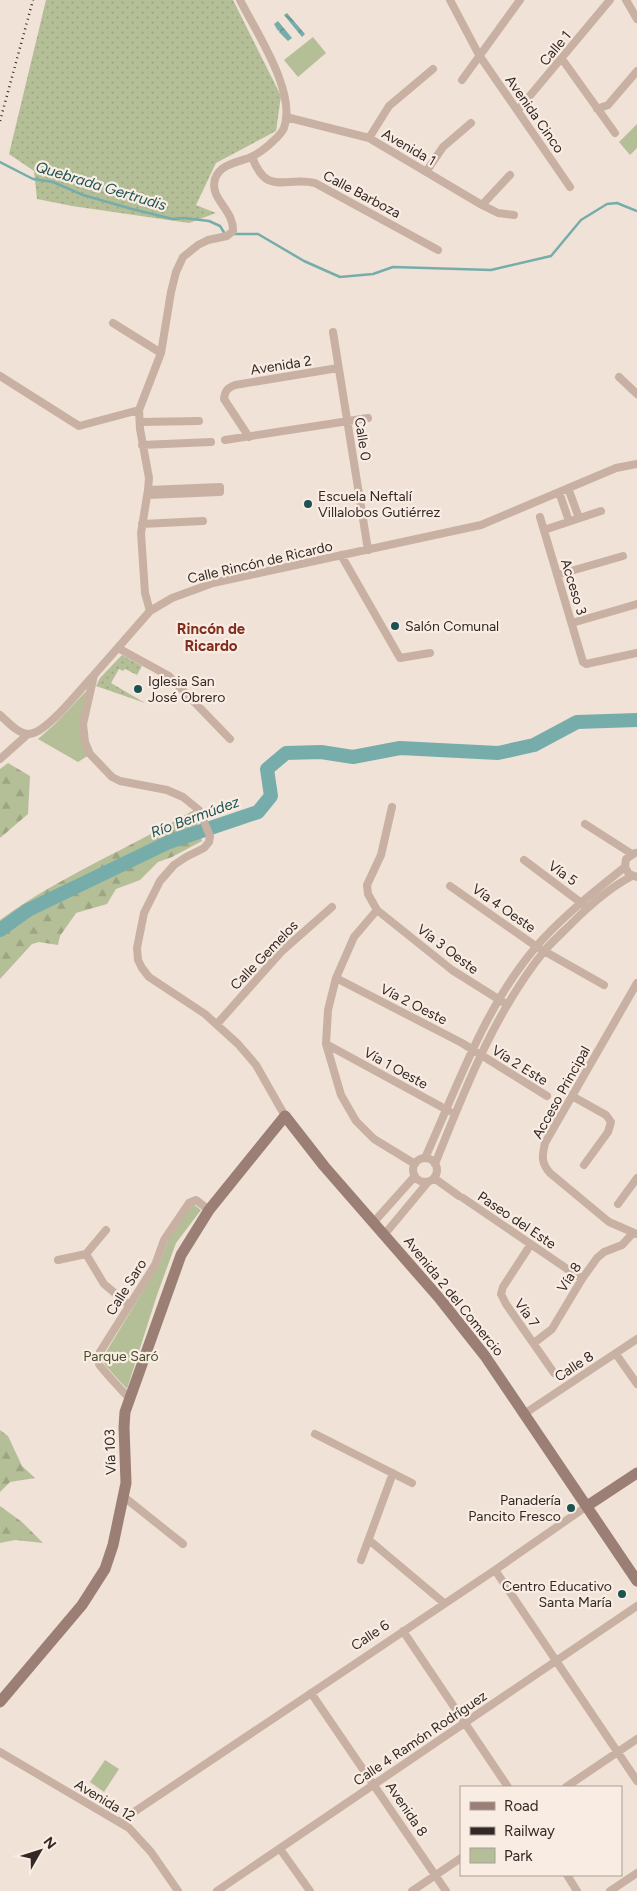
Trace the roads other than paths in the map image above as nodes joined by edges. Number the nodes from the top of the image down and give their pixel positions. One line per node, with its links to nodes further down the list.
1 (240, 0): 14 (street)
2 (450, 0): 7 (street)
3 (520, 0): 7 (street)
4 (610, 0): 8 (street, Calle 1)
5 (626, 0): 6 (street)
6 (637, 20)
7 (479, 55): 11 (street); 13 (street, Avenida Cinco)
8 (562, 59): 12 (street); 13 (street, Calle 1)
9 (433, 69): 17 (street)
10 (637, 71): 12 (street)
11 (462, 80)
12 (597, 109): 16 (street)
13 (518, 110): 21 (street, Avenida Cinco)
14 (286, 116): 17 (street, Avenida 1); 18 (street)
15 (471, 123): 19 (street)
16 (615, 133)
17 (369, 138): 19 (street, Avenida 1)
18 (252, 157): 24 (street, Calle Barboza); 27 (street)
19 (426, 172): 22 (street, Avenida 1)
20 (510, 175): 22 (street)
21 (570, 187)
22 (482, 205): 23 (street, Avenida 1)
23 (514, 215)
24 (438, 250)
25 (113, 323): 27 (street)
26 (333, 332): 28 (street, Calle 0)
27 (161, 353): 32 (street)
28 (338, 368): 35 (street, Calle 0); 37 (street, Avenida 2)
29 (0, 376): 32 (street)
30 (619, 377): 31 (street)
31 (637, 394)
32 (140, 410): 36 (street)
33 (368, 418): 35 (street)
34 (199, 421): 36 (street)
35 (347, 421): 37 (street); 52 (street, Calle 0)
36 (140, 422): 40 (street)
37 (250, 437): 38 (street)
38 (226, 440)
39 (211, 442): 40 (street)
40 (142, 445): 43 (street)
41 (637, 464): 42 (street, Calle Rincón de Ricardo)
42 (568, 488): 44 (street, Calle Rincón de Ricardo); 47 (street)
43 (148, 492): 43 (street); 50 (street)
44 (559, 492): 49 (street); 52 (street, Calle Rincón de Ricardo)
45 (601, 511): 47 (street)
46 (540, 517): 51 (street, Acceso 3)
47 (579, 518): 49 (street)
48 (203, 521): 50 (street)
49 (569, 521): 51 (street)
50 (142, 524): 57 (street)
51 (544, 530): 55 (street, Acceso 3)
52 (368, 550): 53 (street, Calle Rincón de Ricardo)
53 (341, 556): 57 (street, Calle Rincón de Ricardo); 60 (street)
54 (623, 556): 55 (street)
55 (558, 575): 58 (street, Acceso 3)
56 (637, 604): 58 (street)
57 (150, 610): 59 (street, Calle Rincón de Ricardo)
58 (572, 623): 61 (street, Acceso 3)
59 (118, 648): 62 (street, Calle Rincón de Ricardo); 65 (street)
60 (430, 653)
61 (637, 653)
62 (94, 675): 64 (street); 85 (street, Calle Rincón de Ricardo)
63 (0, 715): 64 (street)
64 (28, 734): 66 (street)
65 (230, 739)
66 (0, 759)
67 (392, 807): 77 (street)
68 (585, 824): 69 (street)
69 (635, 853): 71 (street)
70 (524, 860): 74 (street, Vía 5)
71 (625, 867): 72 (street); 74 (street)
72 (634, 876): 76 (street)
73 (450, 886): 78 (street, Vía 4 Oeste)
74 (581, 901): 76 (street, Vía 5); 78 (street)
75 (332, 906): 85 (street, Calle Gemelos)
76 (587, 908): 79 (street)
77 (377, 910): 80 (street); 83 (street, Vía 3 Oeste)
78 (537, 947): 79 (street, Vía 4 Oeste); 83 (street)
79 (544, 951): 82 (street, Vía 4 Oeste); 84 (street)
80 (336, 978): 86 (street); 87 (street, Vía 2 Oeste)
81 (637, 982): 90 (street, Acceso Principal)
82 (604, 985)
83 (499, 1000): 84 (street, Vía 3 Oeste); 87 (street)
84 (506, 1004): 88 (street)
85 (217, 1024): 93 (street, Calle Rincón de Ricardo)
86 (326, 1044): 91 (street, Vía 1 Oeste); 95 (street)
87 (472, 1049): 88 (street, Vía 2 Oeste); 91 (street)
88 (480, 1055): 89 (street, Vía 2 Este); 92 (street)
89 (547, 1096)
90 (572, 1096): 97 (street); 105 (street, Acceso Principal)
91 (446, 1110): 92 (street, Vía 1 Oeste); 94 (street)
92 (455, 1114): 96 (street)
93 (285, 1116): 102 (main road, Vía 103); 103 (main road, Avenida 2 del Comercio)
94 (425, 1158): 95 (street); 96 (street)
95 (414, 1164): 98 (street)
96 (435, 1164): 100 (street)
97 (584, 1165)
98 (414, 1176): 100 (street); 103 (street)
99 (637, 1178): 101 (street)
100 (431, 1180): 106 (street); 107 (street, Paseo del Este)
101 (618, 1204)
102 (209, 1210): 111 (street, Calle Saro); 117 (main road, Vía 103)
103 (373, 1223): 106 (main road, Avenida 2 del Comercio)
104 (106, 1230): 108 (street)
105 (635, 1233): 110 (street, Vía 8)
106 (384, 1235): 118 (main road, Avenida 2 del Comercio)
107 (531, 1244): 110 (street, Paseo del Este); 113 (street, Vía 7)
108 (86, 1254): 109 (street); 111 (street)
109 (58, 1260)
110 (582, 1279): 113 (street, Vía 8)
111 (129, 1305): 117 (street, Calle Saro)
112 (637, 1339): 114 (street, Calle 8)
113 (534, 1344): 115 (street)
114 (616, 1354): 116 (street); 118 (street, Calle 8)
115 (554, 1373)
116 (637, 1384)
117 (130, 1399): 123 (main road, Vía 103)
118 (524, 1414): 124 (main road, Avenida 2 del Comercio)
119 (315, 1434): 121 (street)
120 (637, 1472): 124 (main road, Calle 6)
121 (393, 1473): 122 (street); 125 (street)
122 (412, 1483)
123 (124, 1497): 126 (street); 135 (main road, Vía 103)
124 (587, 1506): 128 (street, Calle 6); 129 (main road, Avenida 2 del Comercio)
125 (369, 1540): 127 (street); 130 (street)
126 (183, 1544)
127 (361, 1560)
128 (495, 1570): 130 (street, Calle 6); 133 (street)
129 (637, 1581)
130 (444, 1603): 132 (street, Calle 6)
131 (637, 1606): 133 (street, Calle 4 Ramón Rodríguez)
132 (403, 1631): 134 (street, Calle 6); 136 (street)
133 (556, 1661): 136 (street, Calle 4 Ramón Rodríguez); 139 (street)
134 (312, 1693): 141 (street, Avenida 8); 144 (street, Calle 6)
135 (0, 1702)
136 (464, 1723): 141 (street, Calle 4 Ramón Rodríguez); 142 (street)
137 (637, 1739): 139 (street)
138 (0, 1752): 144 (street, Avenida 12)
139 (618, 1752): 140 (street); 143 (street)
140 (637, 1782)
141 (374, 1784): 145 (street, Calle 4 Ramón Rodríguez); 148 (street, Avenida 8)
142 (507, 1786)
143 (567, 1786)
144 (119, 1822): 150 (street, Avenida 12)
145 (280, 1849): 151 (street, Calle 4 Ramón Rodríguez); 152 (street)
146 (460, 1859): 148 (street)
147 (637, 1873): 156 (street)
148 (436, 1875): 153 (street); 154 (street, Avenida 8)
149 (567, 1876): 155 (street)
150 (178, 1891)
151 (217, 1891)
152 (310, 1891)
153 (412, 1891)
154 (446, 1891)
155 (577, 1891)
156 (610, 1891)

